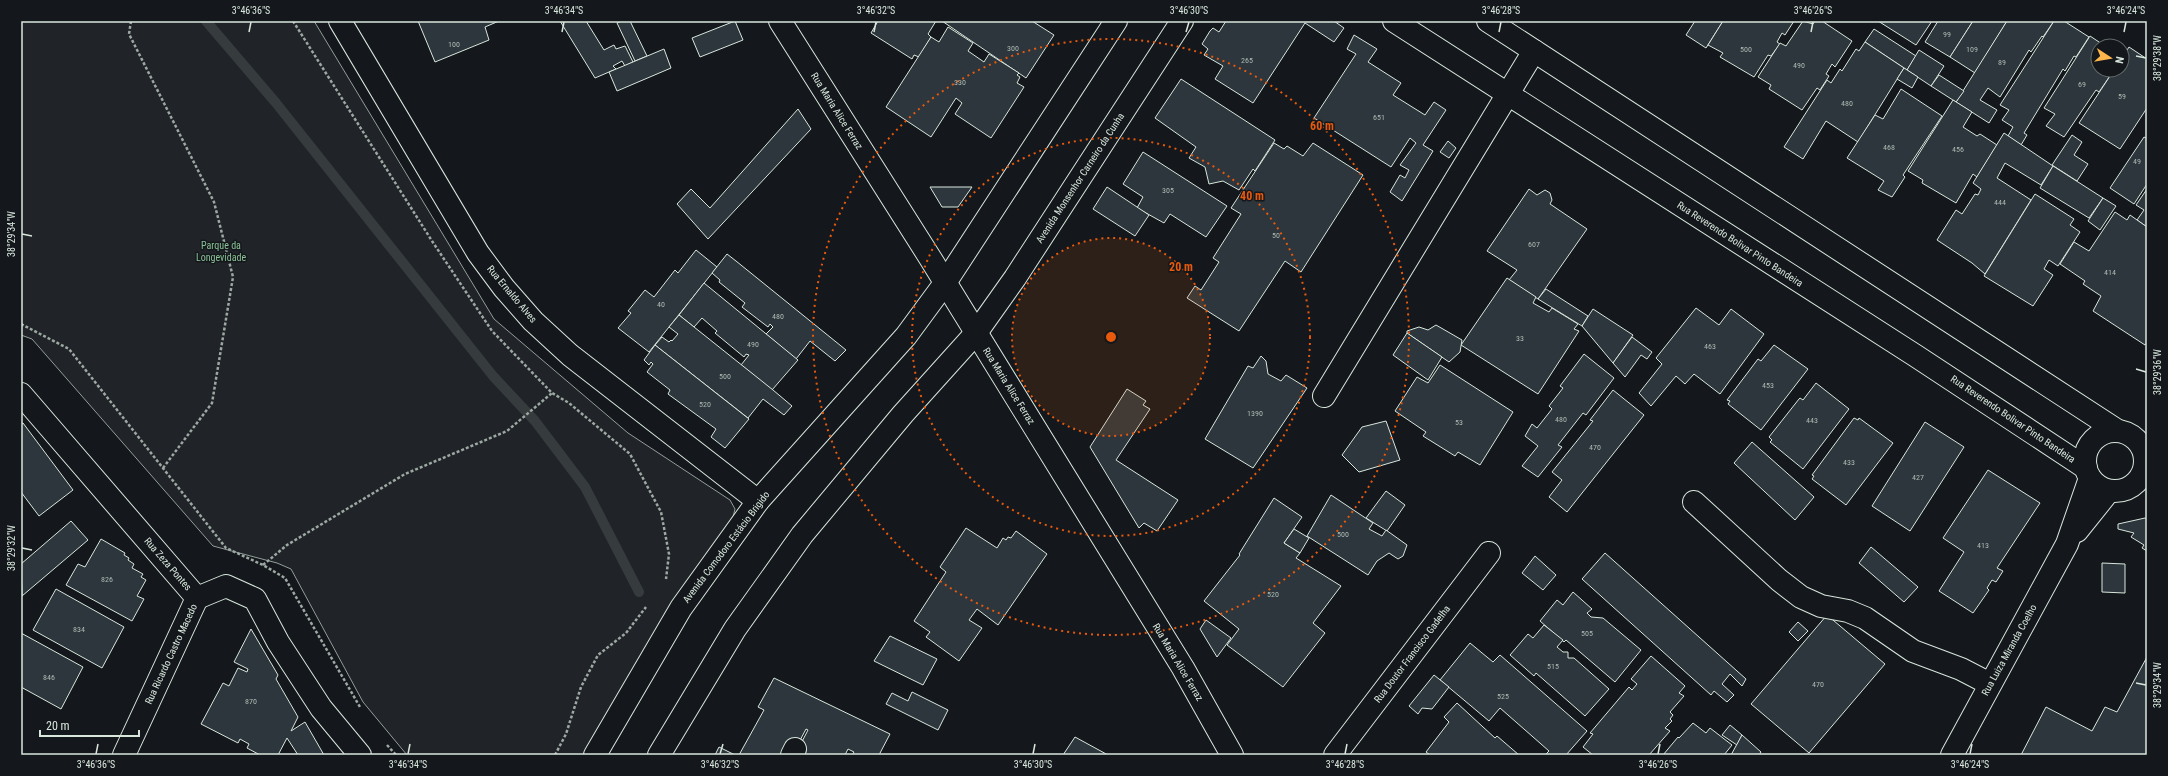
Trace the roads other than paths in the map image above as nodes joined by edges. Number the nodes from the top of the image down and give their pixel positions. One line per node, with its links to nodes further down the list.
1 (340, 21): 18 (street, Rua Ernaldo Alves)
2 (780, 21): 9 (street, Rua Maria Alice Ferraz)
3 (1116, 21): 9 (street)
4 (1182, 21): 10 (street, Avenida Monsenhor Carneiro da Cunha)
5 (1394, 21): 8 (street, Rua Reverendo Bolivar Pinto Bandeira)
6 (1488, 21): 7 (street)
7 (1534, 51): 8 (street); 13 (street)
8 (1507, 94): 12 (street); 15 (street, Rua Reverendo Bolivar Pinto Bandeira)
9 (945, 283): 10 (street, Rua Maria Alice Ferraz); 18 (street, Avenida Comodoro Estácio Brigido)
10 (976, 333): 27 (street); 28 (street, Rua Maria Alice Ferraz)
11 (21, 394): 22 (street, Rua Zeza Pontes)
12 (1324, 396)
13 (2131, 429): 14 (street); 15 (street)
14 (2145, 457): 16 (street)
15 (2088, 473): 17 (street); 20 (street, Rua Luiza Miranda Coelho)
16 (2140, 490): 17 (street)
17 (2109, 491): 20 (street, Rua Luiza Miranda Coelho)
18 (758, 501): 26 (street, Avenida Comodoro Estácio Brigido)
19 (1694, 502): 23 (street)
20 (2067, 544): 23 (street, Rua Luiza Miranda Coelho)
21 (1489, 553): 29 (street, Rua Doutor Francisco Gadelha)
22 (197, 598): 24 (street, Rua Ricardo Castro Macedo); 25 (street, Rua Zeza Pontes)
23 (1990, 684): 30 (street, Rua Luiza Miranda Coelho)
24 (124, 755)
25 (360, 755)
26 (594, 755)
27 (659, 755)
28 (1232, 755)
29 (1335, 755)
30 (1952, 755)

